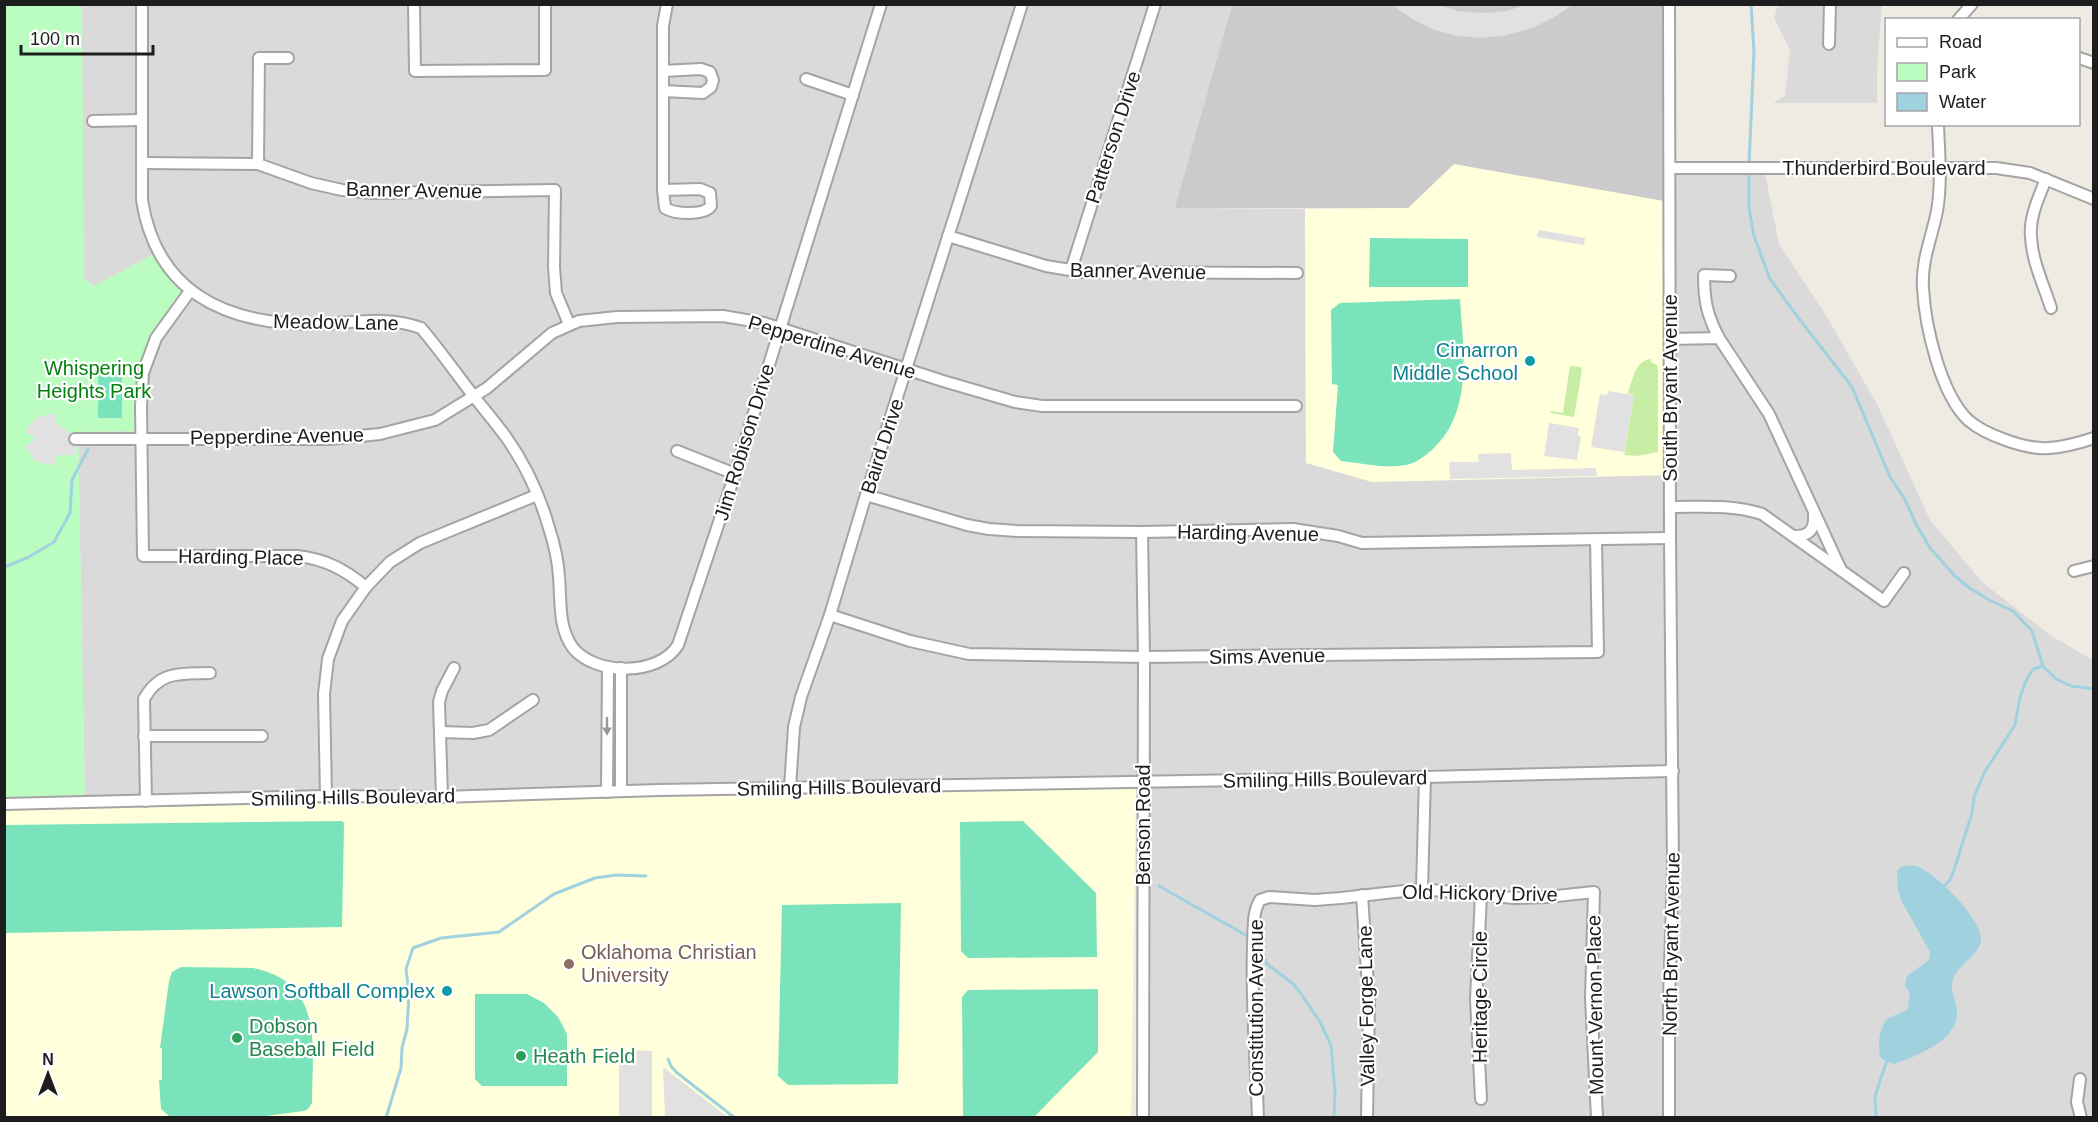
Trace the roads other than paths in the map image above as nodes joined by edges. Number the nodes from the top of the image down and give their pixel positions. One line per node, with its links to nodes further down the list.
1 (142, 4): 18 (street, Meadow Lane)
2 (414, 4): 3 (street)
3 (545, 4)
4 (667, 4): 14 (street)
5 (881, 4): 17 (street, Jim Robison Drive)
6 (1022, 4): 28 (street, Baird Drive)
7 (1155, 4): 29 (street, Patterson Drive)
8 (1669, 4): 23 (street, South Bryant Avenue)
9 (1830, 4): 12 (street)
10 (1972, 4): 11 (street)
11 (1960, 18)
12 (1829, 44)
13 (288, 58): 22 (street)
14 (663, 71): 16 (street); 16 (street)
15 (806, 79): 17 (street)
16 (663, 91): 26 (street)
17 (853, 96): 35 (street, Jim Robison Drive)
18 (141, 120): 19 (street); 21 (street, Meadow Lane)
19 (93, 121)
20 (1938, 126): 24 (street)
21 (142, 163): 22 (street, Banner Avenue); 32 (street, Meadow Lane)
22 (258, 164): 34 (street, Banner Avenue)
23 (1670, 168): 24 (street, Thunderbird Boulevard); 37 (street, South Bryant Avenue)
24 (1939, 168): 25 (street, Thunderbird Boulevard); 42 (street)
25 (2046, 179): 27 (street, Thunderbird Boulevard); 33 (street)
26 (663, 190)
27 (2094, 199)
28 (948, 236): 29 (street, Banner Avenue); 38 (street, Baird Drive)
29 (1071, 270): 30 (street, Banner Avenue)
30 (1297, 273)
31 (1730, 276): 36 (street)
32 (190, 291): 39 (street, Meadow Lane); 41 (street)
33 (2051, 308)
34 (569, 324): 35 (street, Pepperdine Avenue); 39 (street, Pepperdine Avenue)
35 (779, 328): 38 (street, Pepperdine Avenue); 45 (street, Jim Robison Drive)
36 (1719, 338): 37 (street); 49 (street)
37 (1670, 339): 48 (street, South Bryant Avenue)
38 (906, 369): 40 (street, Pepperdine Avenue); 47 (street, Baird Drive)
39 (474, 397): 41 (street, Pepperdine Avenue); 46 (street, Meadow Lane)
40 (1296, 406)
41 (142, 438): 43 (street, Pepperdine Avenue); 58 (street, Harding Place)
42 (2094, 438)
43 (75, 439)
44 (677, 451): 45 (street)
45 (735, 474): 63 (street, Jim Robison Drive)
46 (537, 495): 58 (street); 61 (street, Meadow Lane)
47 (866, 495): 50 (street, Harding Avenue); 59 (street, Baird Drive)
48 (1670, 507): 51 (street); 52 (street, South Bryant Avenue)
49 (1814, 511): 51 (street); 55 (street)
50 (1142, 532): 53 (street, Harding Avenue); 60 (street, Benson Road)
51 (1795, 536): 55 (street)
52 (1670, 538): 53 (street, Harding Avenue); 69 (street, South Bryant Avenue)
53 (1596, 540): 60 (street, Sims Avenue)
54 (2094, 566): 56 (street)
55 (1841, 570): 57 (street)
56 (2074, 571)
57 (1904, 573)
58 (366, 586): 75 (street)
59 (830, 615): 60 (street, Sims Avenue); 72 (street, Baird Drive)
60 (1144, 657): 71 (street, Benson Road)
61 (608, 667): 63 (street, Jim Robison Drive); 74 (street, one-way to 74)
62 (454, 668): 66 (street)
63 (621, 668): 73 (street)
64 (210, 673): 67 (street)
65 (533, 700): 66 (street)
66 (440, 732): 76 (street)
67 (144, 736): 68 (street); 77 (street)
68 (262, 736)
69 (1673, 771): 70 (street, Smiling Hills Boulevard); 90 (street, North Bryant Avenue)
70 (1425, 777): 71 (street, Smiling Hills Boulevard); 79 (street)
71 (1143, 783): 72 (street, Smiling Hills Boulevard); 86 (street, Benson Road)
72 (790, 788): 73 (street, Smiling Hills Boulevard)
73 (621, 791): 74 (street, Smiling Hills Boulevard)
74 (607, 792): 76 (street, Smiling Hills Boulevard)
75 (326, 796): 76 (street, Smiling Hills Boulevard); 77 (street, Smiling Hills Boulevard)
76 (442, 797)
77 (146, 801): 78 (street, Smiling Hills Boulevard)
78 (4, 804)
79 (1422, 889): 81 (street, Old Hickory Drive); 82 (street, Old Hickory Drive)
80 (1594, 892): 82 (street, Old Hickory Drive); 89 (street, Mount Vernon Place)
81 (1362, 895): 83 (street, Old Hickory Drive); 88 (street, Valley Forge Lane)
82 (1481, 895): 85 (street, Heritage Circle)
83 (1260, 900): 87 (street, Constitution Avenue)
84 (2080, 1079): 91 (street)
85 (1481, 1099)
86 (1143, 1118)
87 (1257, 1118)
88 (1368, 1118)
89 (1597, 1118)
90 (1669, 1118)
91 (2081, 1118)

